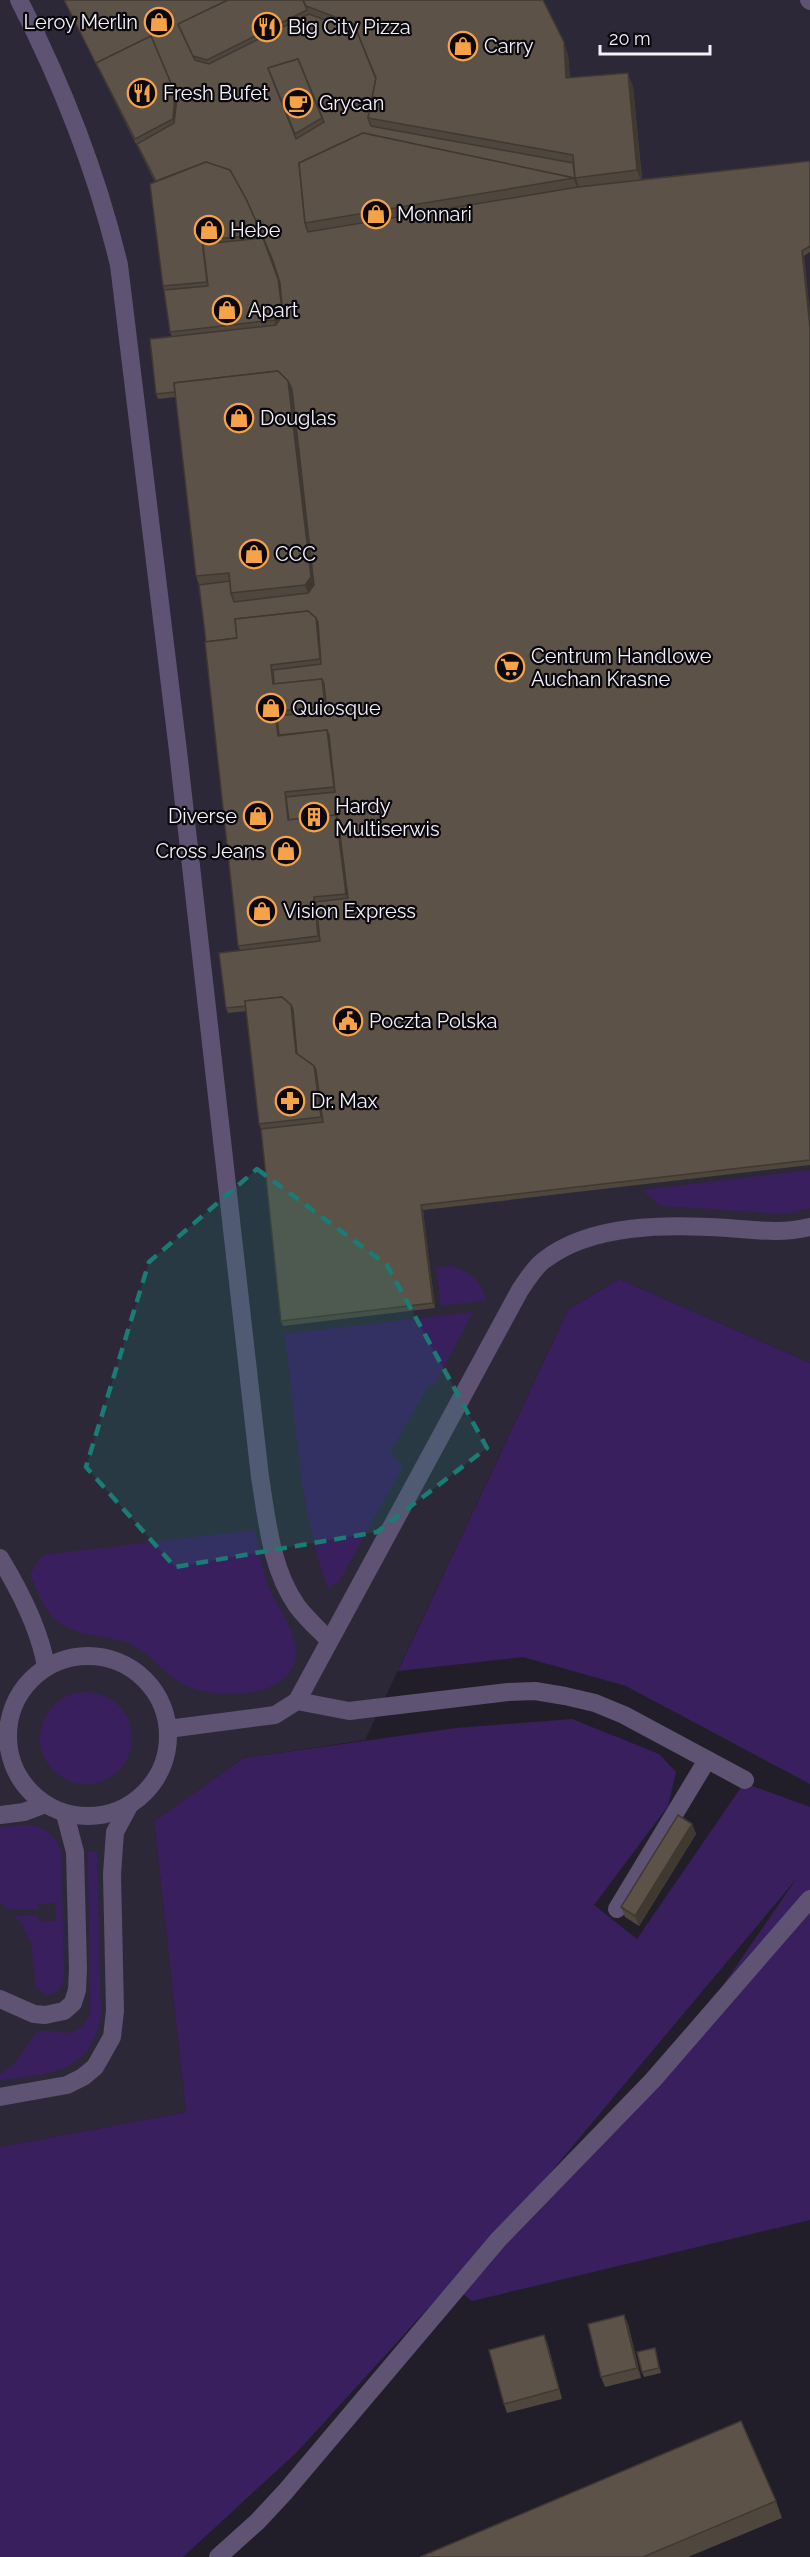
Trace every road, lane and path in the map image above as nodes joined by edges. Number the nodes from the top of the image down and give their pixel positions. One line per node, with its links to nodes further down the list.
1 (19, 0): 4 (street)
2 (810, 1227): 4 (street)
3 (0, 1558): 5 (street)
4 (328, 1640): 6 (street)
5 (46, 1667): 7 (street); 8 (street)
6 (297, 1701): 7 (street); 9 (street)
7 (168, 1729): 12 (street)
8 (4, 1750): 11 (street)
9 (707, 1760): 10 (street); 16 (street)
10 (745, 1780)
11 (45, 1804): 13 (street); 14 (street)
12 (129, 1806): 13 (street); 21 (street)
13 (65, 1814): 19 (street)
14 (0, 1815)
15 (810, 1899): 22 (street)
16 (617, 1909)
17 (0, 1988): 19 (street)
18 (0, 1999): 19 (street)
19 (22, 2009): 20 (street)
20 (0, 2010)
21 (0, 2097)
22 (218, 2557)

